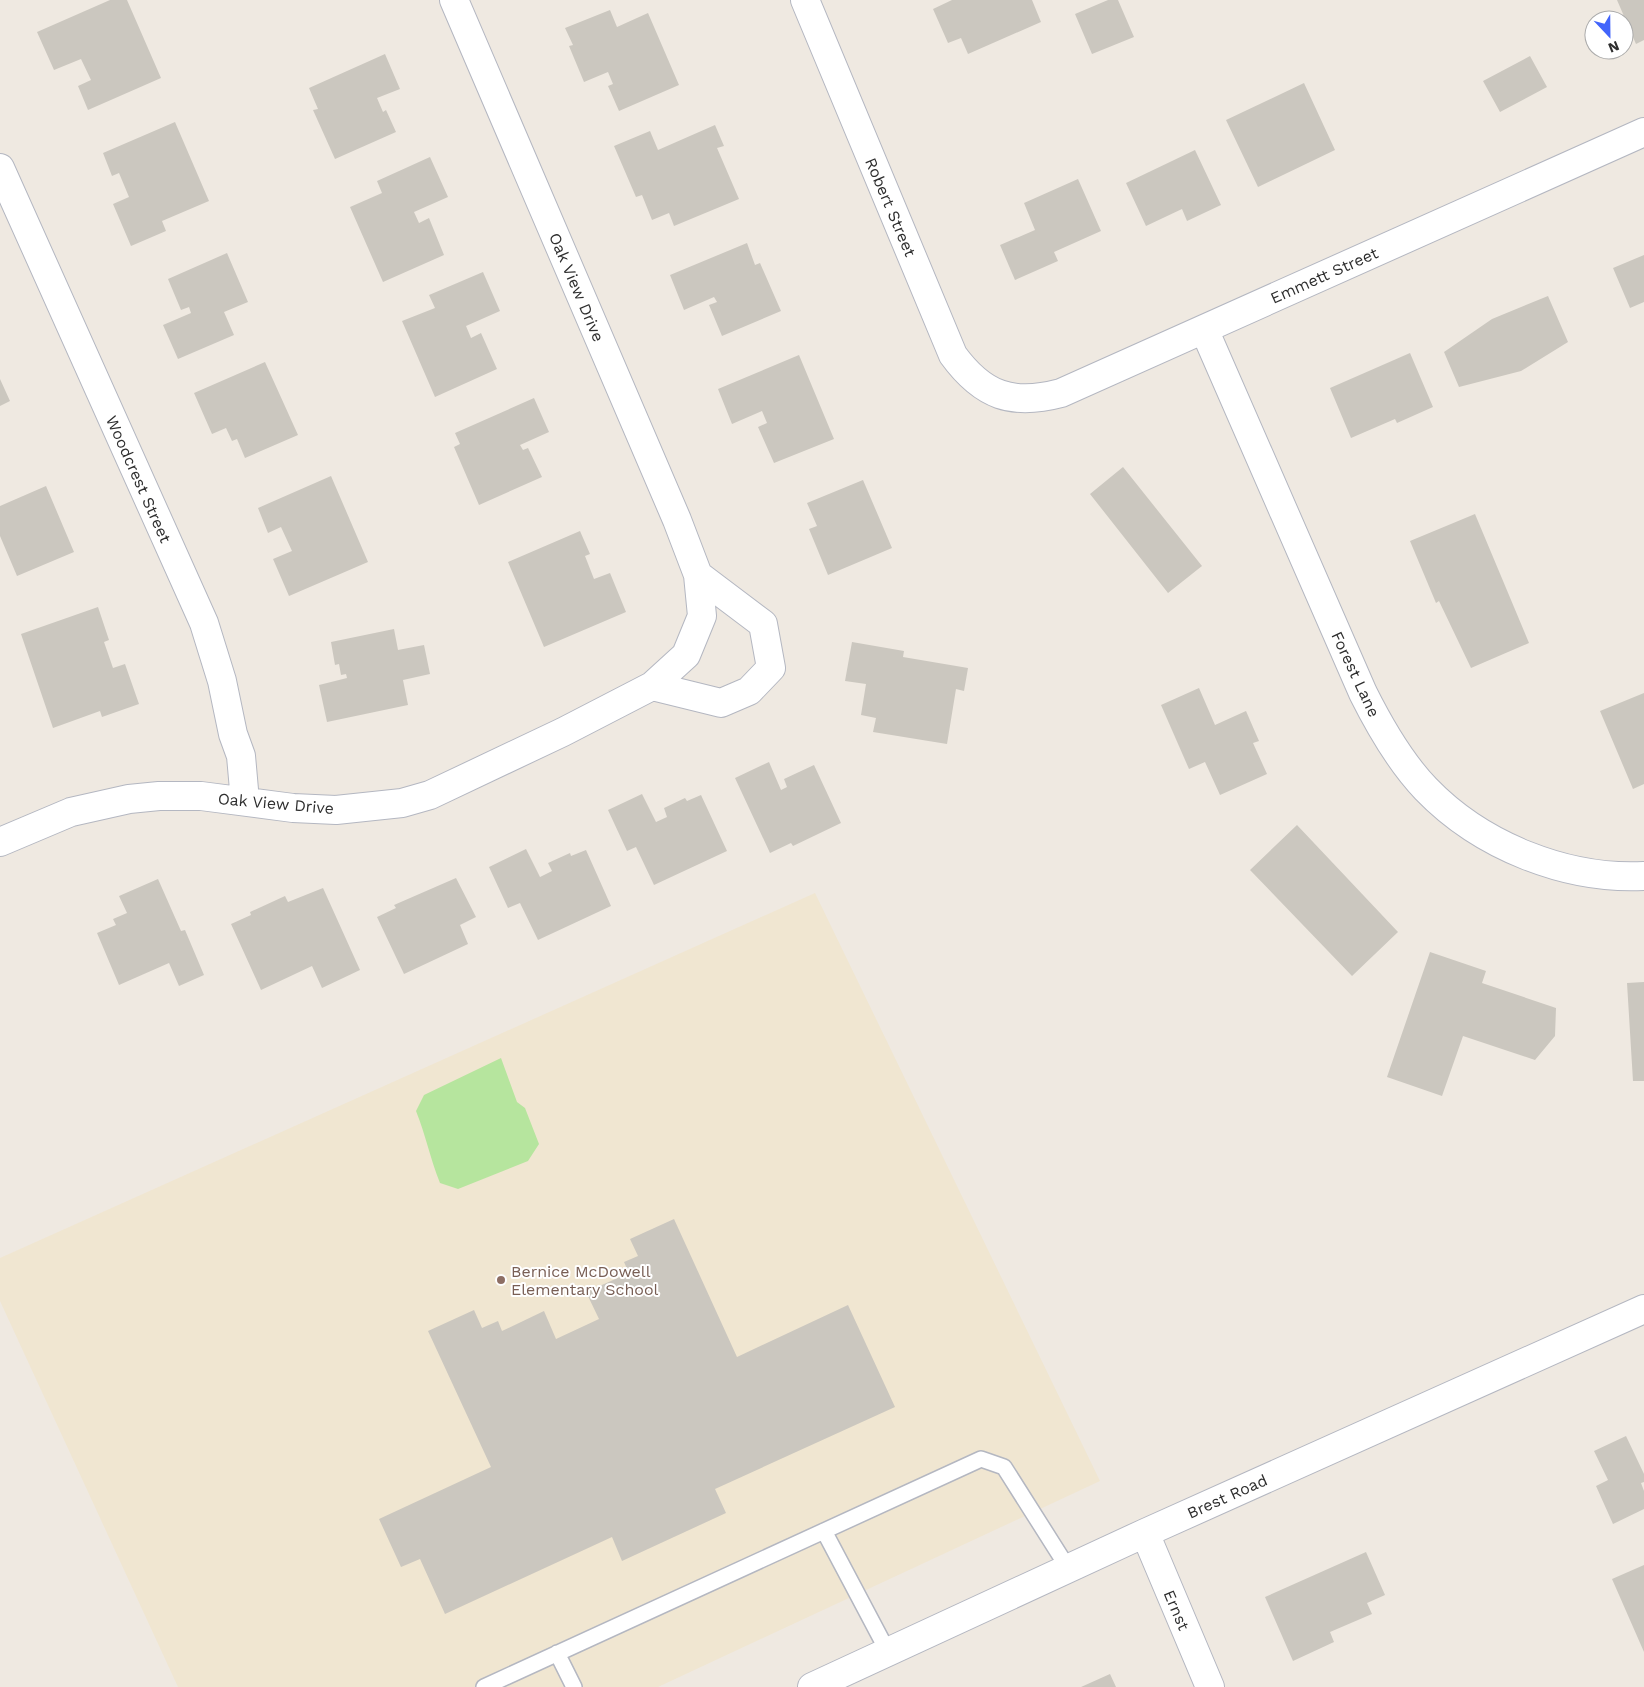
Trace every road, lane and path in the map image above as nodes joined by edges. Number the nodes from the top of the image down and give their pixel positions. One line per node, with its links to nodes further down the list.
1 (454, 0): 7 (street, Oak View Drive)
2 (805, 0): 6 (street, Robert Street)
3 (1644, 132): 5 (street, Emmett Street)
4 (0, 168): 9 (street, Woodcrest Street)
5 (1204, 329): 6 (street, Emmett Street); 11 (street, Forest Lane)
6 (1001, 395)
7 (698, 575): 8 (street, Oak View Drive); 8 (street)
8 (652, 686): 9 (street, Oak View Drive)
9 (244, 801): 10 (street, Oak View Drive)
10 (0, 842)
11 (1644, 876)
12 (1644, 1309): 14 (street, Brest Road)
13 (824, 1531): 15 (lane); 16 (lane); 17 (lane)
14 (1144, 1533): 15 (street, Brest Road); 21 (street, Ernst)
15 (1068, 1568): 16 (street, Brest Road)
16 (888, 1652): 20 (street, Brest Road)
17 (557, 1654): 18 (lane); 19 (lane)
18 (484, 1687)
19 (574, 1687)
20 (812, 1687)
21 (1210, 1687)

